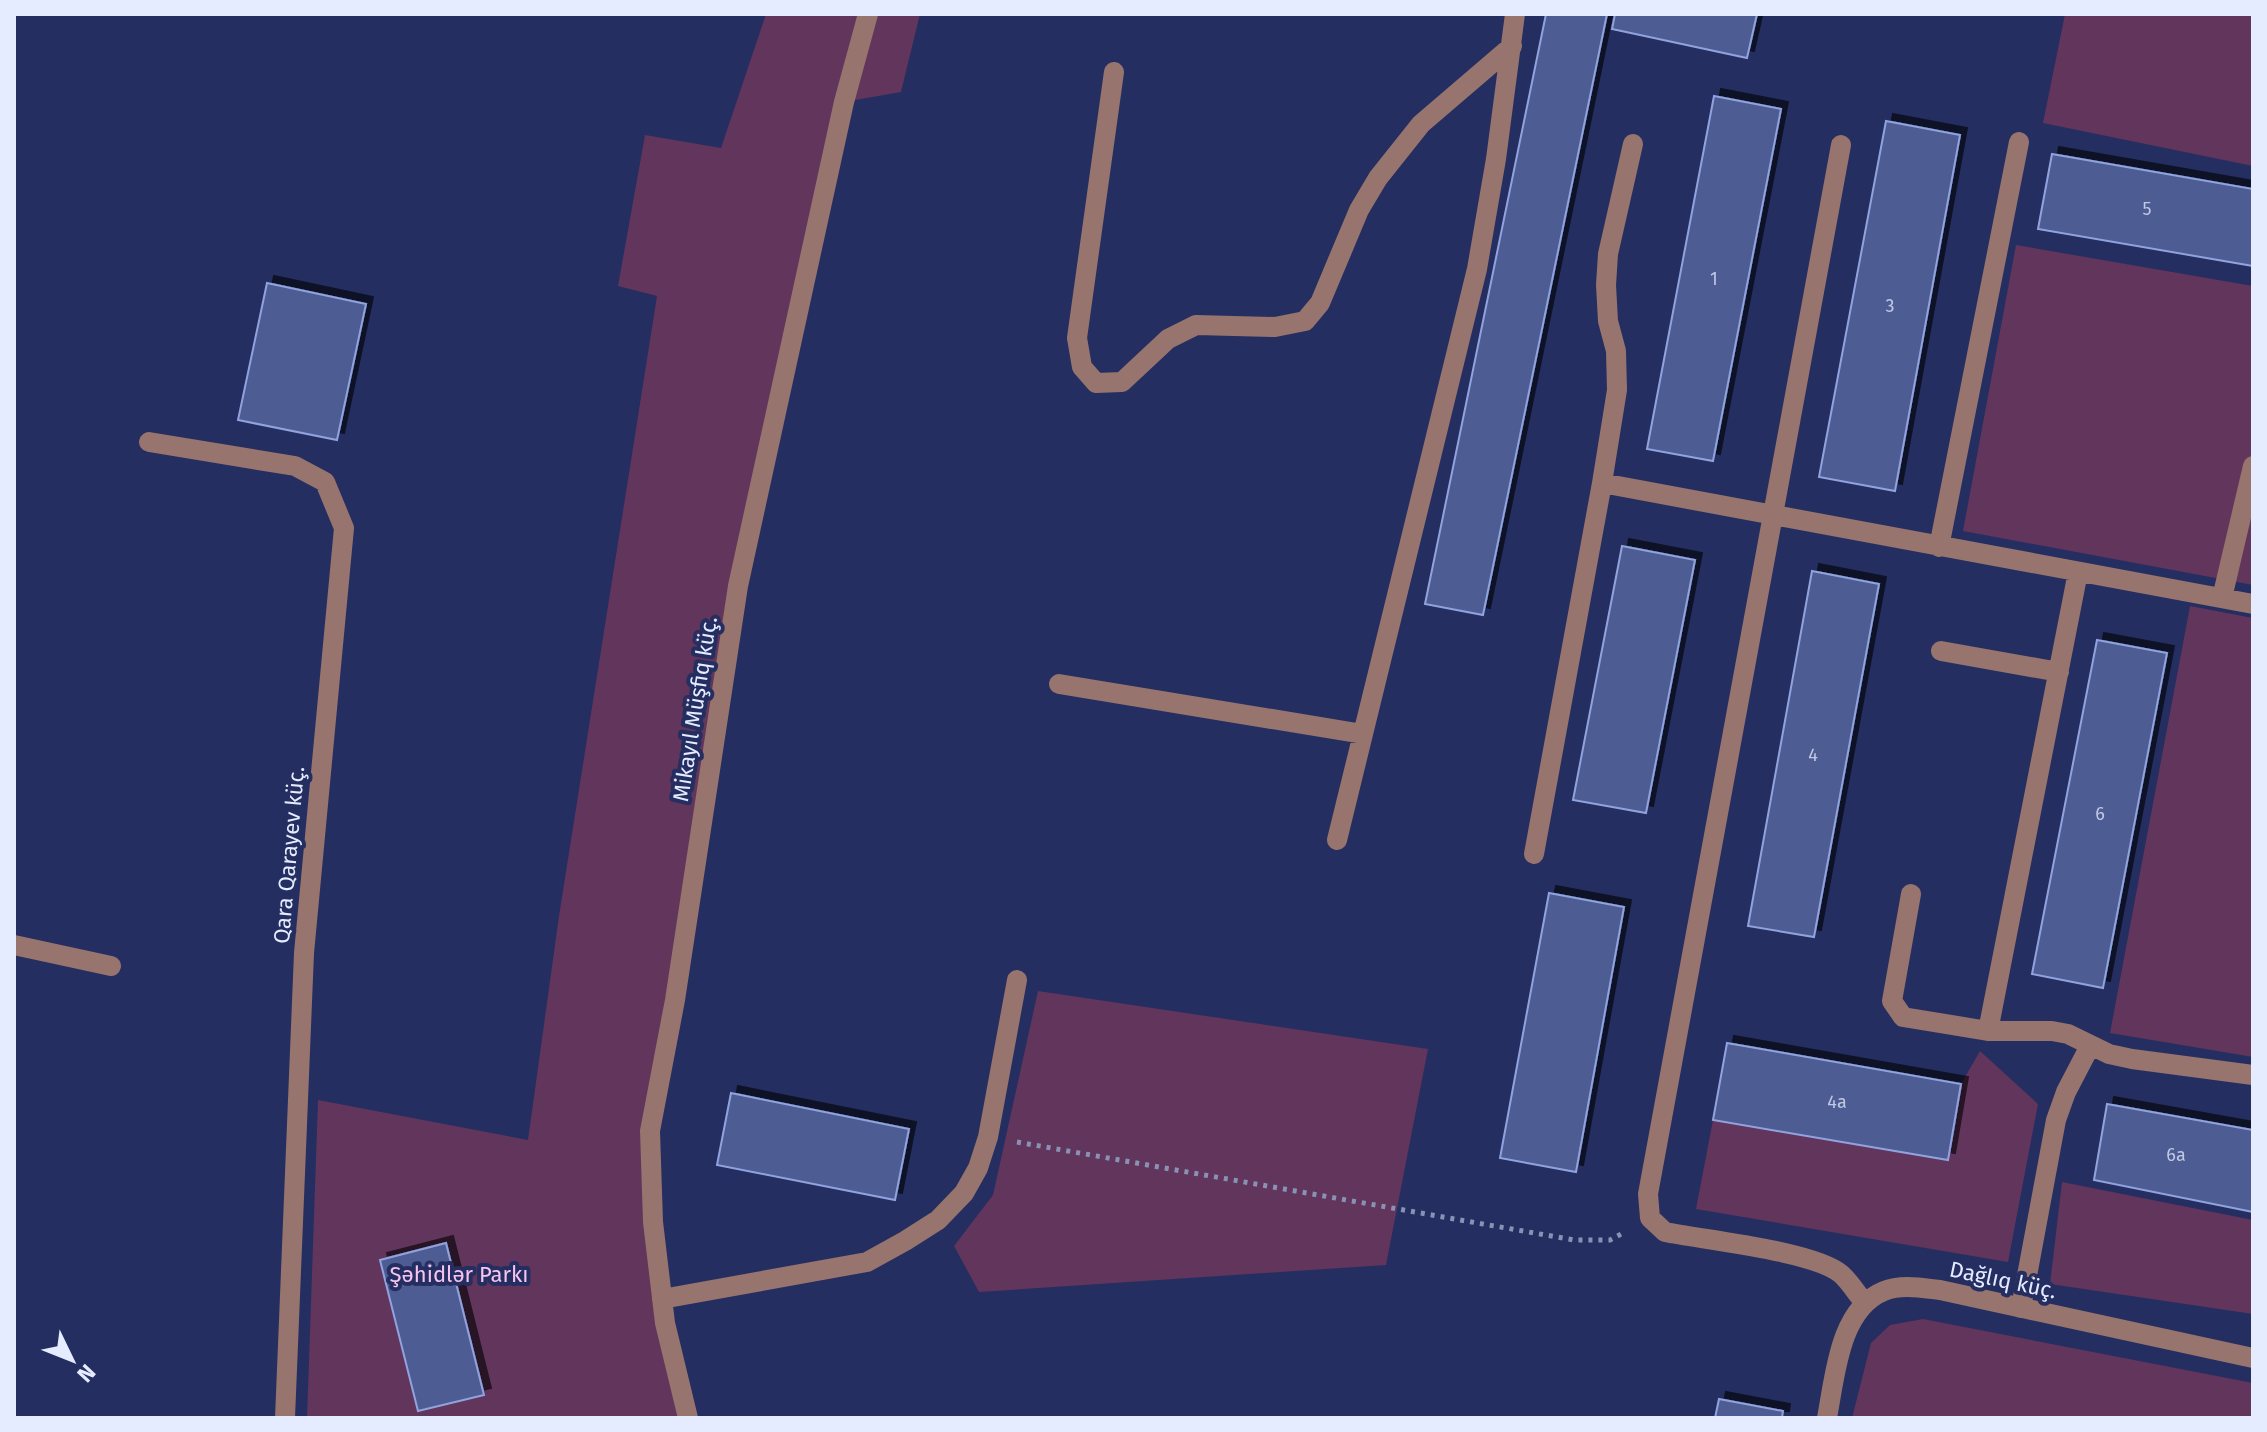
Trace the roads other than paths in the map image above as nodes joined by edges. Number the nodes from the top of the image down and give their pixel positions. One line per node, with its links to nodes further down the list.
1 (868, 14): 29 (street, Mikayıl Müşfiq küç.)
2 (1515, 14): 3 (street)
3 (1512, 46): 4 (street); 19 (street)
4 (1114, 72)
5 (2019, 142): 12 (street)
6 (1633, 144): 10 (street)
7 (1841, 145): 11 (street)
8 (149, 442): 33 (street, Qara Qarayev küç.)
9 (2253, 466): 14 (street)
10 (1602, 483): 11 (street); 21 (street)
11 (1773, 517): 12 (street); 30 (street)
12 (1939, 547): 13 (street)
13 (2078, 572): 14 (street); 17 (street)
14 (2222, 598): 15 (street)
15 (2253, 604)
16 (1941, 651): 17 (street)
17 (2059, 672): 26 (street)
18 (1059, 684): 19 (street)
19 (1363, 734): 20 (street)
20 (1337, 840)
21 (1534, 854)
22 (1911, 894): 26 (street)
23 (14, 945): 24 (street)
24 (111, 966)
25 (1017, 980): 29 (street)
26 (1988, 1031): 27 (street)
27 (2090, 1046): 28 (street); 31 (street)
28 (2253, 1075)
29 (662, 1299): 34 (street, Mikayıl Müşfiq küç.)
30 (1865, 1303): 31 (street, Dağlıq küç.); 35 (street)
31 (2021, 1308): 32 (street, Dağlıq küç.)
32 (2253, 1358)
33 (285, 1418)
34 (688, 1418)
35 (1827, 1418)

